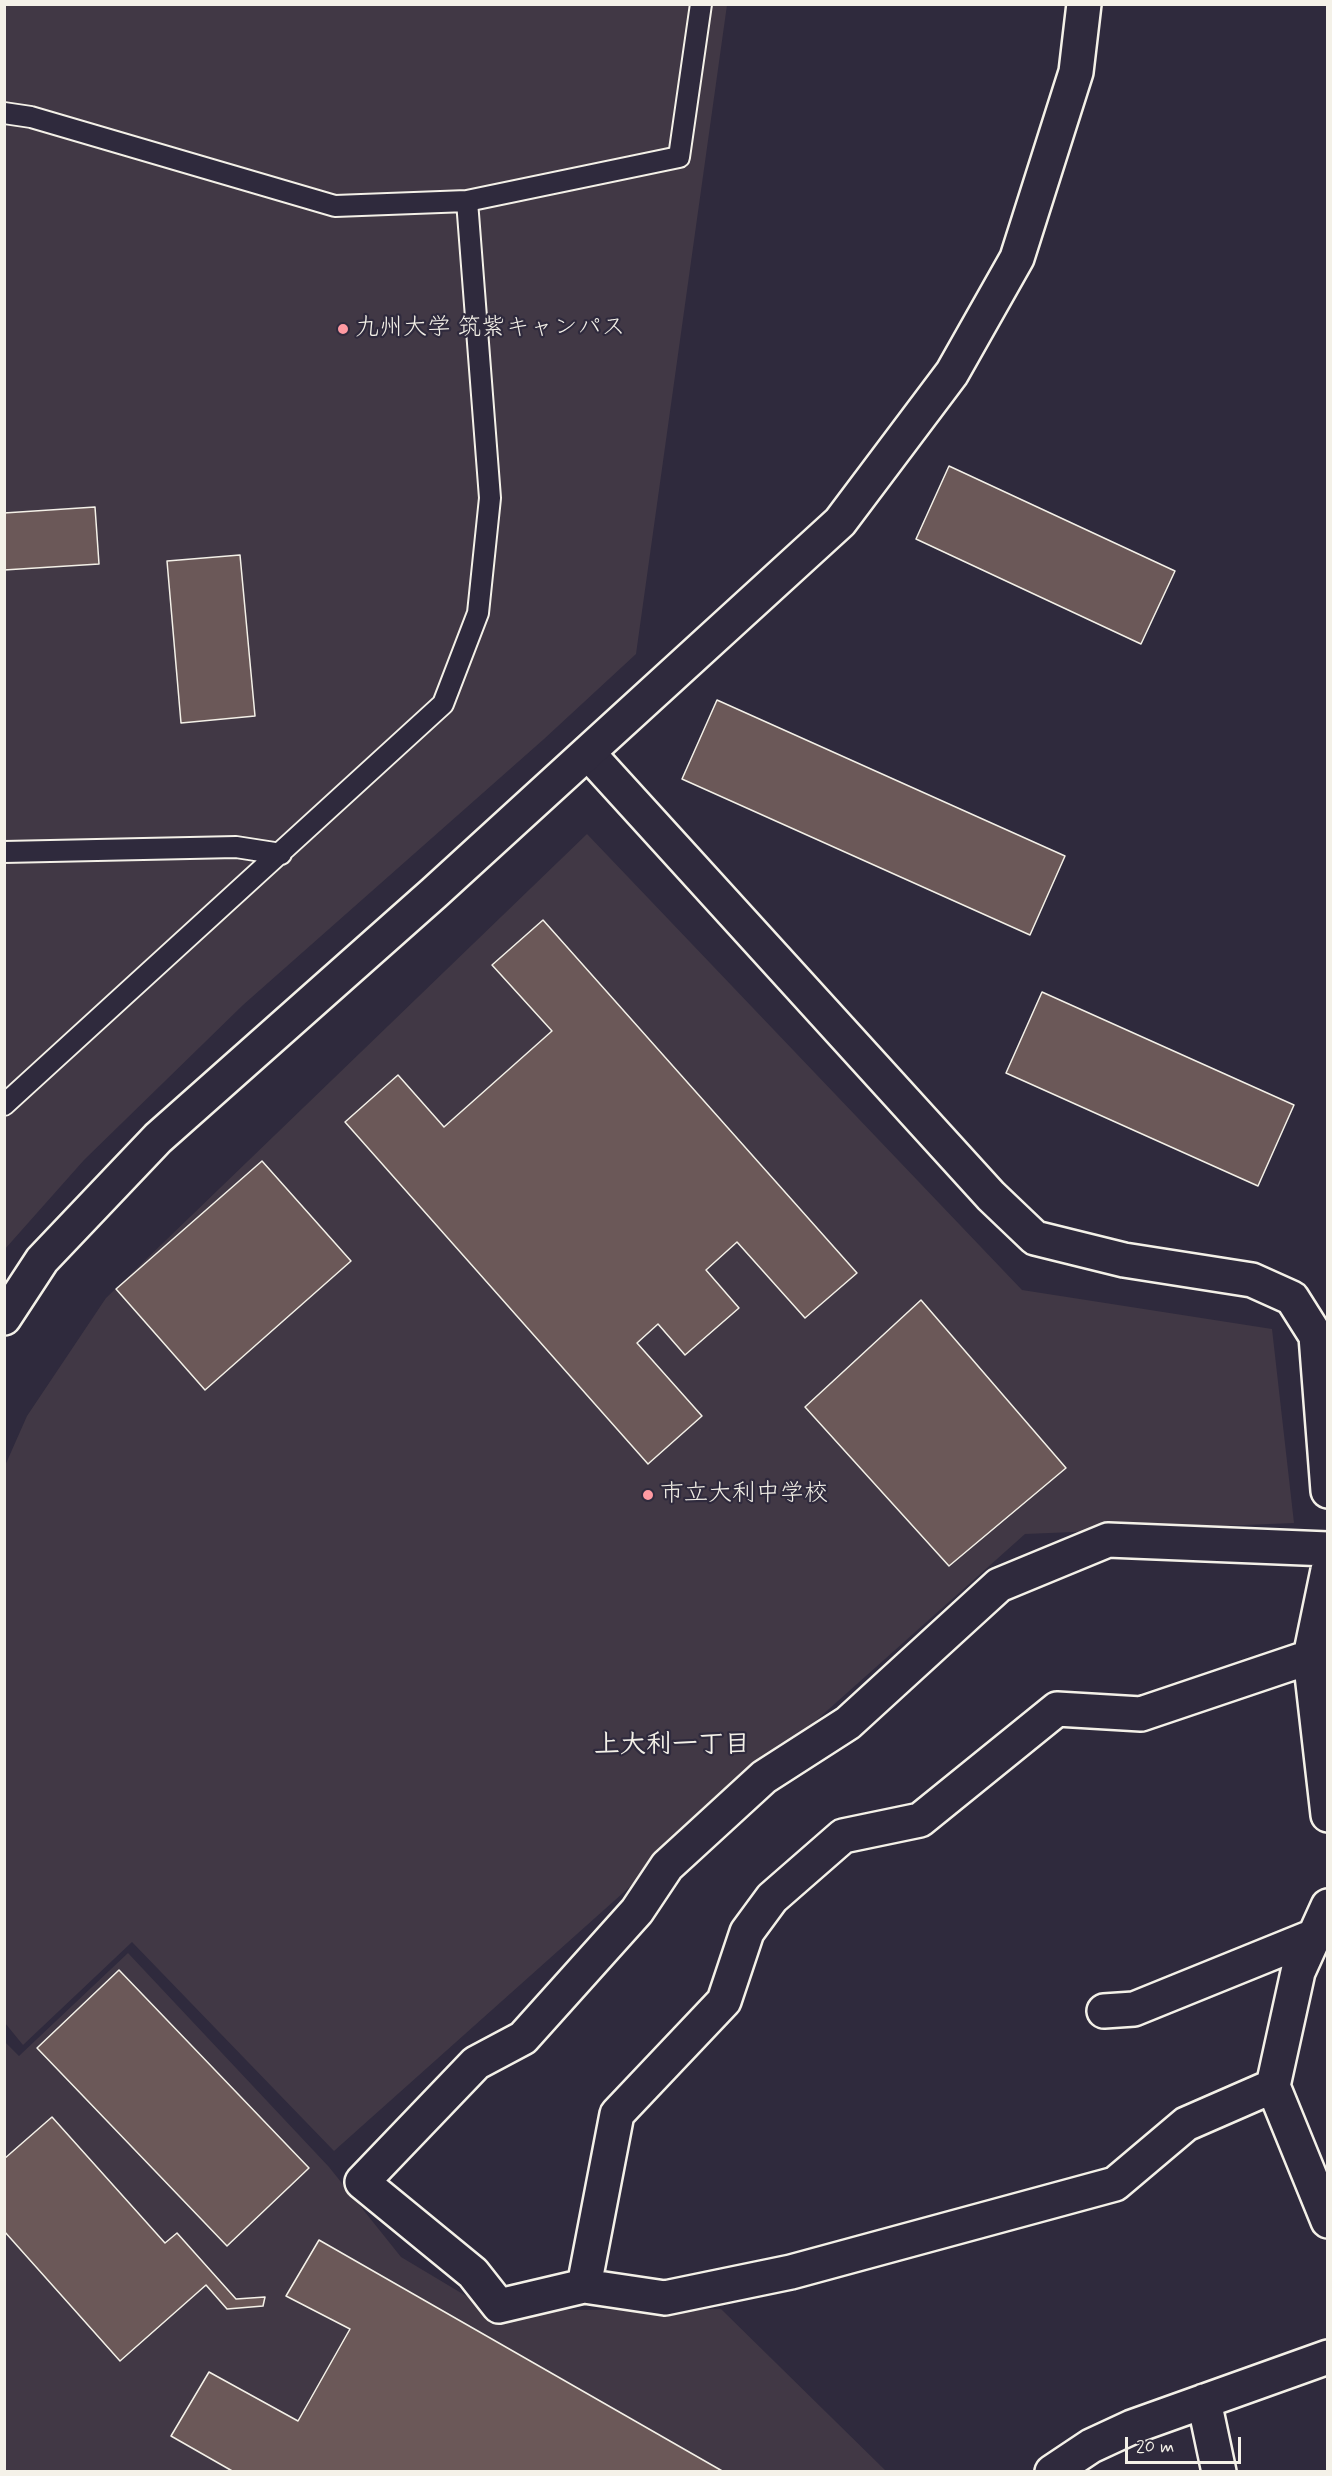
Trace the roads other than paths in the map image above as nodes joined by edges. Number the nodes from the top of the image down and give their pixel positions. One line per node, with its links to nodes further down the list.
1 (701, 4): 4 (lane)
2 (1084, 4): 5 (street)
3 (4, 113): 4 (lane)
4 (467, 201): 7 (lane)
5 (588, 753): 9 (street); 10 (street)
6 (4, 852): 7 (lane)
7 (281, 854): 8 (lane)
8 (4, 1105)
9 (4, 1318)
10 (1328, 1491)
11 (1328, 1549): 20 (street)
12 (1328, 1570): 13 (street)
13 (1310, 1657): 14 (street); 20 (street)
14 (1328, 1815)
15 (1328, 1906): 16 (street)
16 (1314, 1936): 17 (street); 18 (street)
17 (1104, 2011)
18 (1273, 2086): 19 (street); 20 (street)
19 (1328, 2221)
20 (584, 2286)
21 (1328, 2357): 22 (street)
22 (1204, 2401): 23 (street); 24 (street)
23 (1052, 2472)
24 (1219, 2472)

